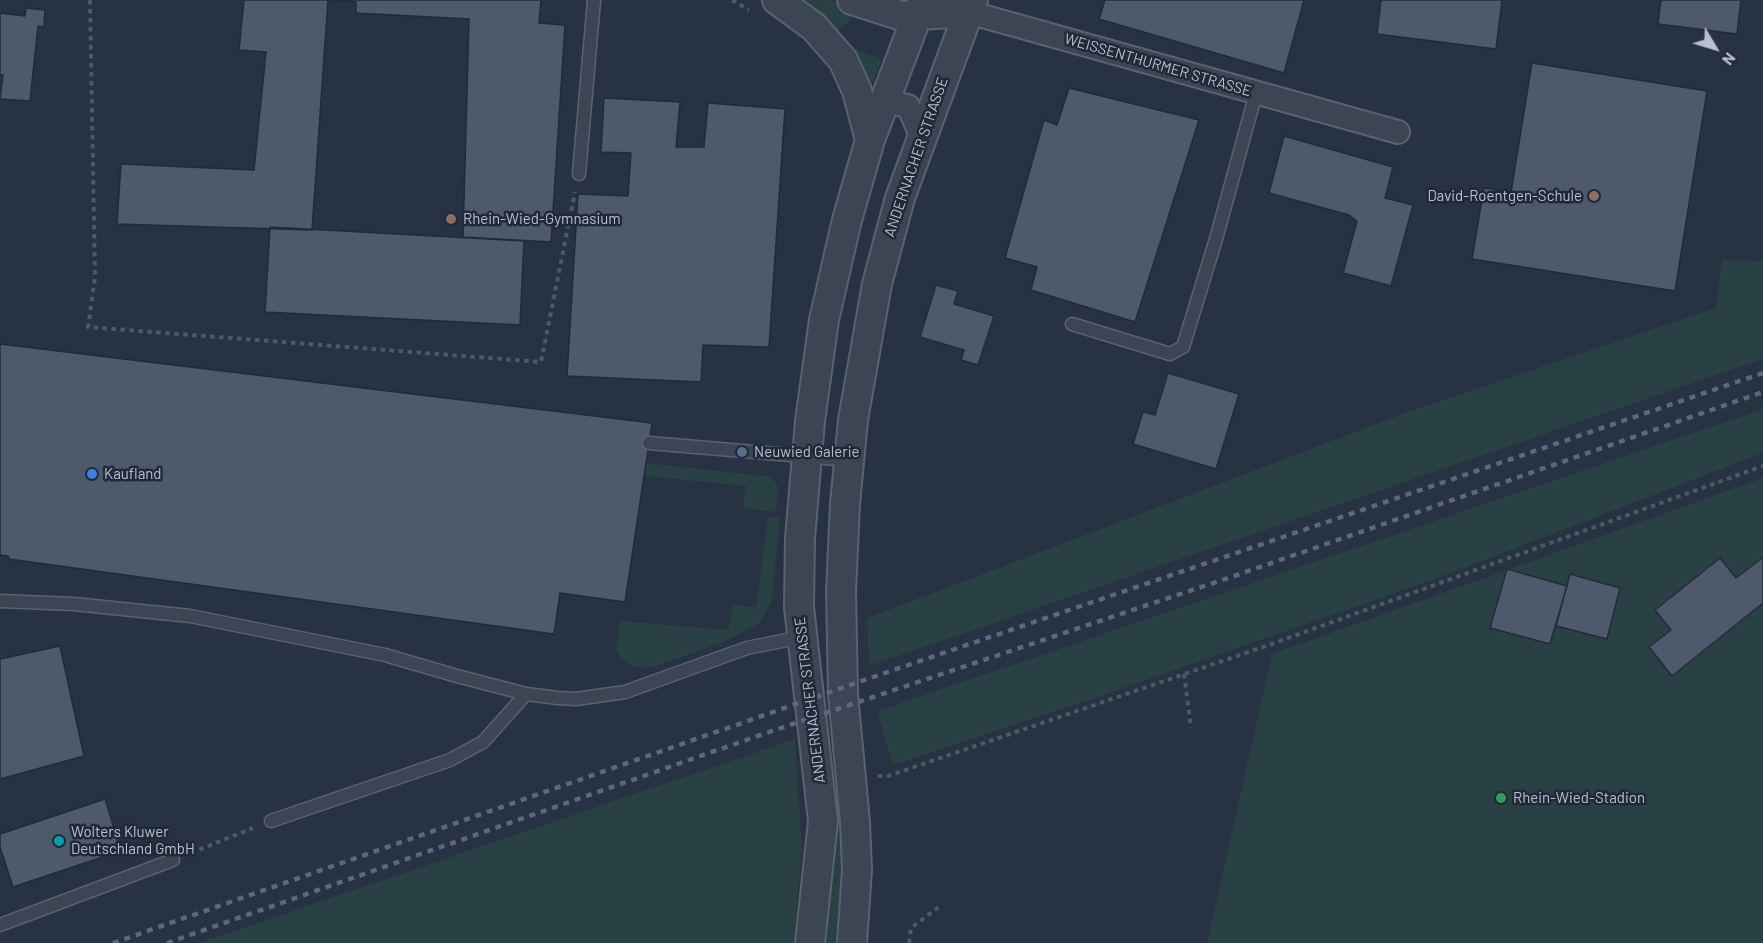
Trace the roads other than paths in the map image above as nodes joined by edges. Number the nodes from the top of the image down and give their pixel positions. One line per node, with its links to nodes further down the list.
1 (594, 0): 11 (lane)
2 (852, 0): 5 (street, WEISSENTHURMER STRASSE)
3 (764, 6): 10 (street)
4 (971, 6): 5 (street, WEISSENTHURMER STRASSE); 6 (street, WEISSENTHURMER STRASSE); 9 (street, ANDERNACHER STRASSE)
5 (920, 8): 7 (street, ANDERNACHER STRASSE)
6 (1256, 93): 8 (street, WEISSENTHURMER STRASSE); 12 (lane)
7 (882, 110): 9 (street); 10 (street, ANDERNACHER STRASSE)
8 (1398, 132)
9 (921, 135): 15 (street, ANDERNACHER STRASSE)
10 (870, 140): 14 (street, ANDERNACHER STRASSE)
11 (579, 174)
12 (1072, 324)
13 (649, 443): 14 (lane)
14 (807, 457): 15 (lane); 17 (street, ANDERNACHER STRASSE)
15 (849, 460): 23 (street, ANDERNACHER STRASSE)
16 (0, 601): 18 (lane)
17 (802, 637): 18 (lane); 22 (street, ANDERNACHER STRASSE)
18 (526, 694): 19 (lane)
19 (271, 821)
20 (173, 860): 21 (lane)
21 (0, 925)
22 (810, 943)
23 (852, 943)

